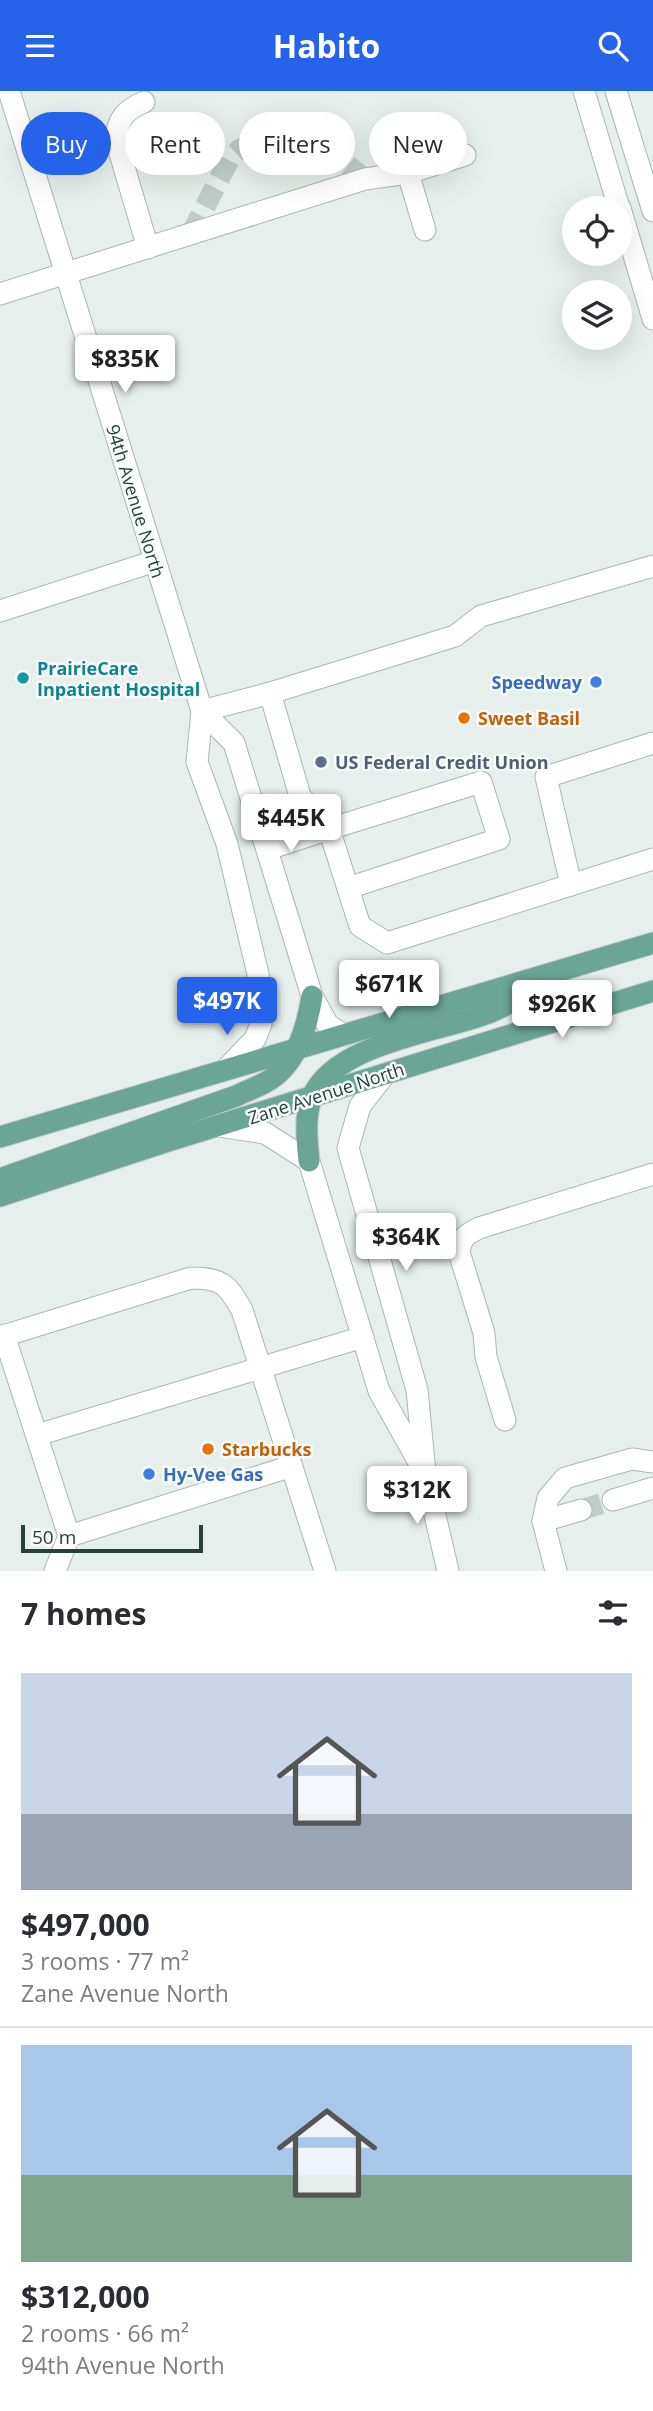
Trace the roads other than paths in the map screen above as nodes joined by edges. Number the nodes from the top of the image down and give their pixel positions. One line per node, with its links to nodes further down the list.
1 (9, 91): 12 (street, 94th Avenue North)
2 (584, 91): 7 (street)
3 (616, 91): 8 (street)
4 (144, 102): 10 (street)
5 (394, 175): 10 (street)
6 (409, 175): 9 (street)
7 (616, 196)
8 (653, 211)
9 (425, 230)
10 (148, 248): 12 (street)
11 (632, 248): 14 (street)
12 (65, 274): 13 (street); 15 (street, 94th Avenue North)
13 (0, 294)
14 (653, 319)
15 (155, 561): 17 (street); 19 (street, 94th Avenue North)
16 (651, 573): 18 (street)
17 (0, 611)
18 (270, 693): 19 (street); 21 (street)
19 (202, 711): 22 (street); 32 (street)
20 (653, 743): 24 (street)
21 (329, 829): 22 (street); 25 (street); 25 (street)
22 (268, 849): 29 (street)
23 (653, 859): 24 (street)
24 (571, 885): 25 (street)
25 (348, 888)
26 (653, 943): 27 (main road)
27 (580, 965): 30 (main road); 34 (main road)
28 (653, 991): 33 (main road, Zane Avenue North)
29 (313, 996): 30 (street); 31 (main road)
30 (344, 1035): 31 (main road)
31 (298, 1048): 32 (main road); 39 (main road)
32 (225, 1070): 36 (main road)
33 (385, 1074): 34 (main road, Zane Avenue North); 48 (street)
34 (313, 1097): 35 (main road, Zane Avenue North); 37 (main road)
35 (219, 1126): 37 (street); 40 (main road, Zane Avenue North)
36 (0, 1137)
37 (309, 1161): 42 (street)
38 (653, 1174): 44 (street)
39 (0, 1179)
40 (0, 1196)
41 (2, 1336): 43 (street); 45 (street)
42 (363, 1337): 43 (street); 48 (street)
43 (259, 1367): 45 (street); 47 (street)
44 (505, 1420)
45 (37, 1435): 53 (street)
46 (653, 1462): 52 (street)
47 (292, 1466): 53 (street); 55 (street)
48 (425, 1472): 56 (street)
49 (653, 1488): 50 (street)
50 (613, 1500)
51 (581, 1510): 52 (street)
52 (543, 1521): 57 (street)
53 (69, 1536): 54 (street)
54 (55, 1571)
55 (325, 1571)
56 (448, 1571)
57 (556, 1571)

